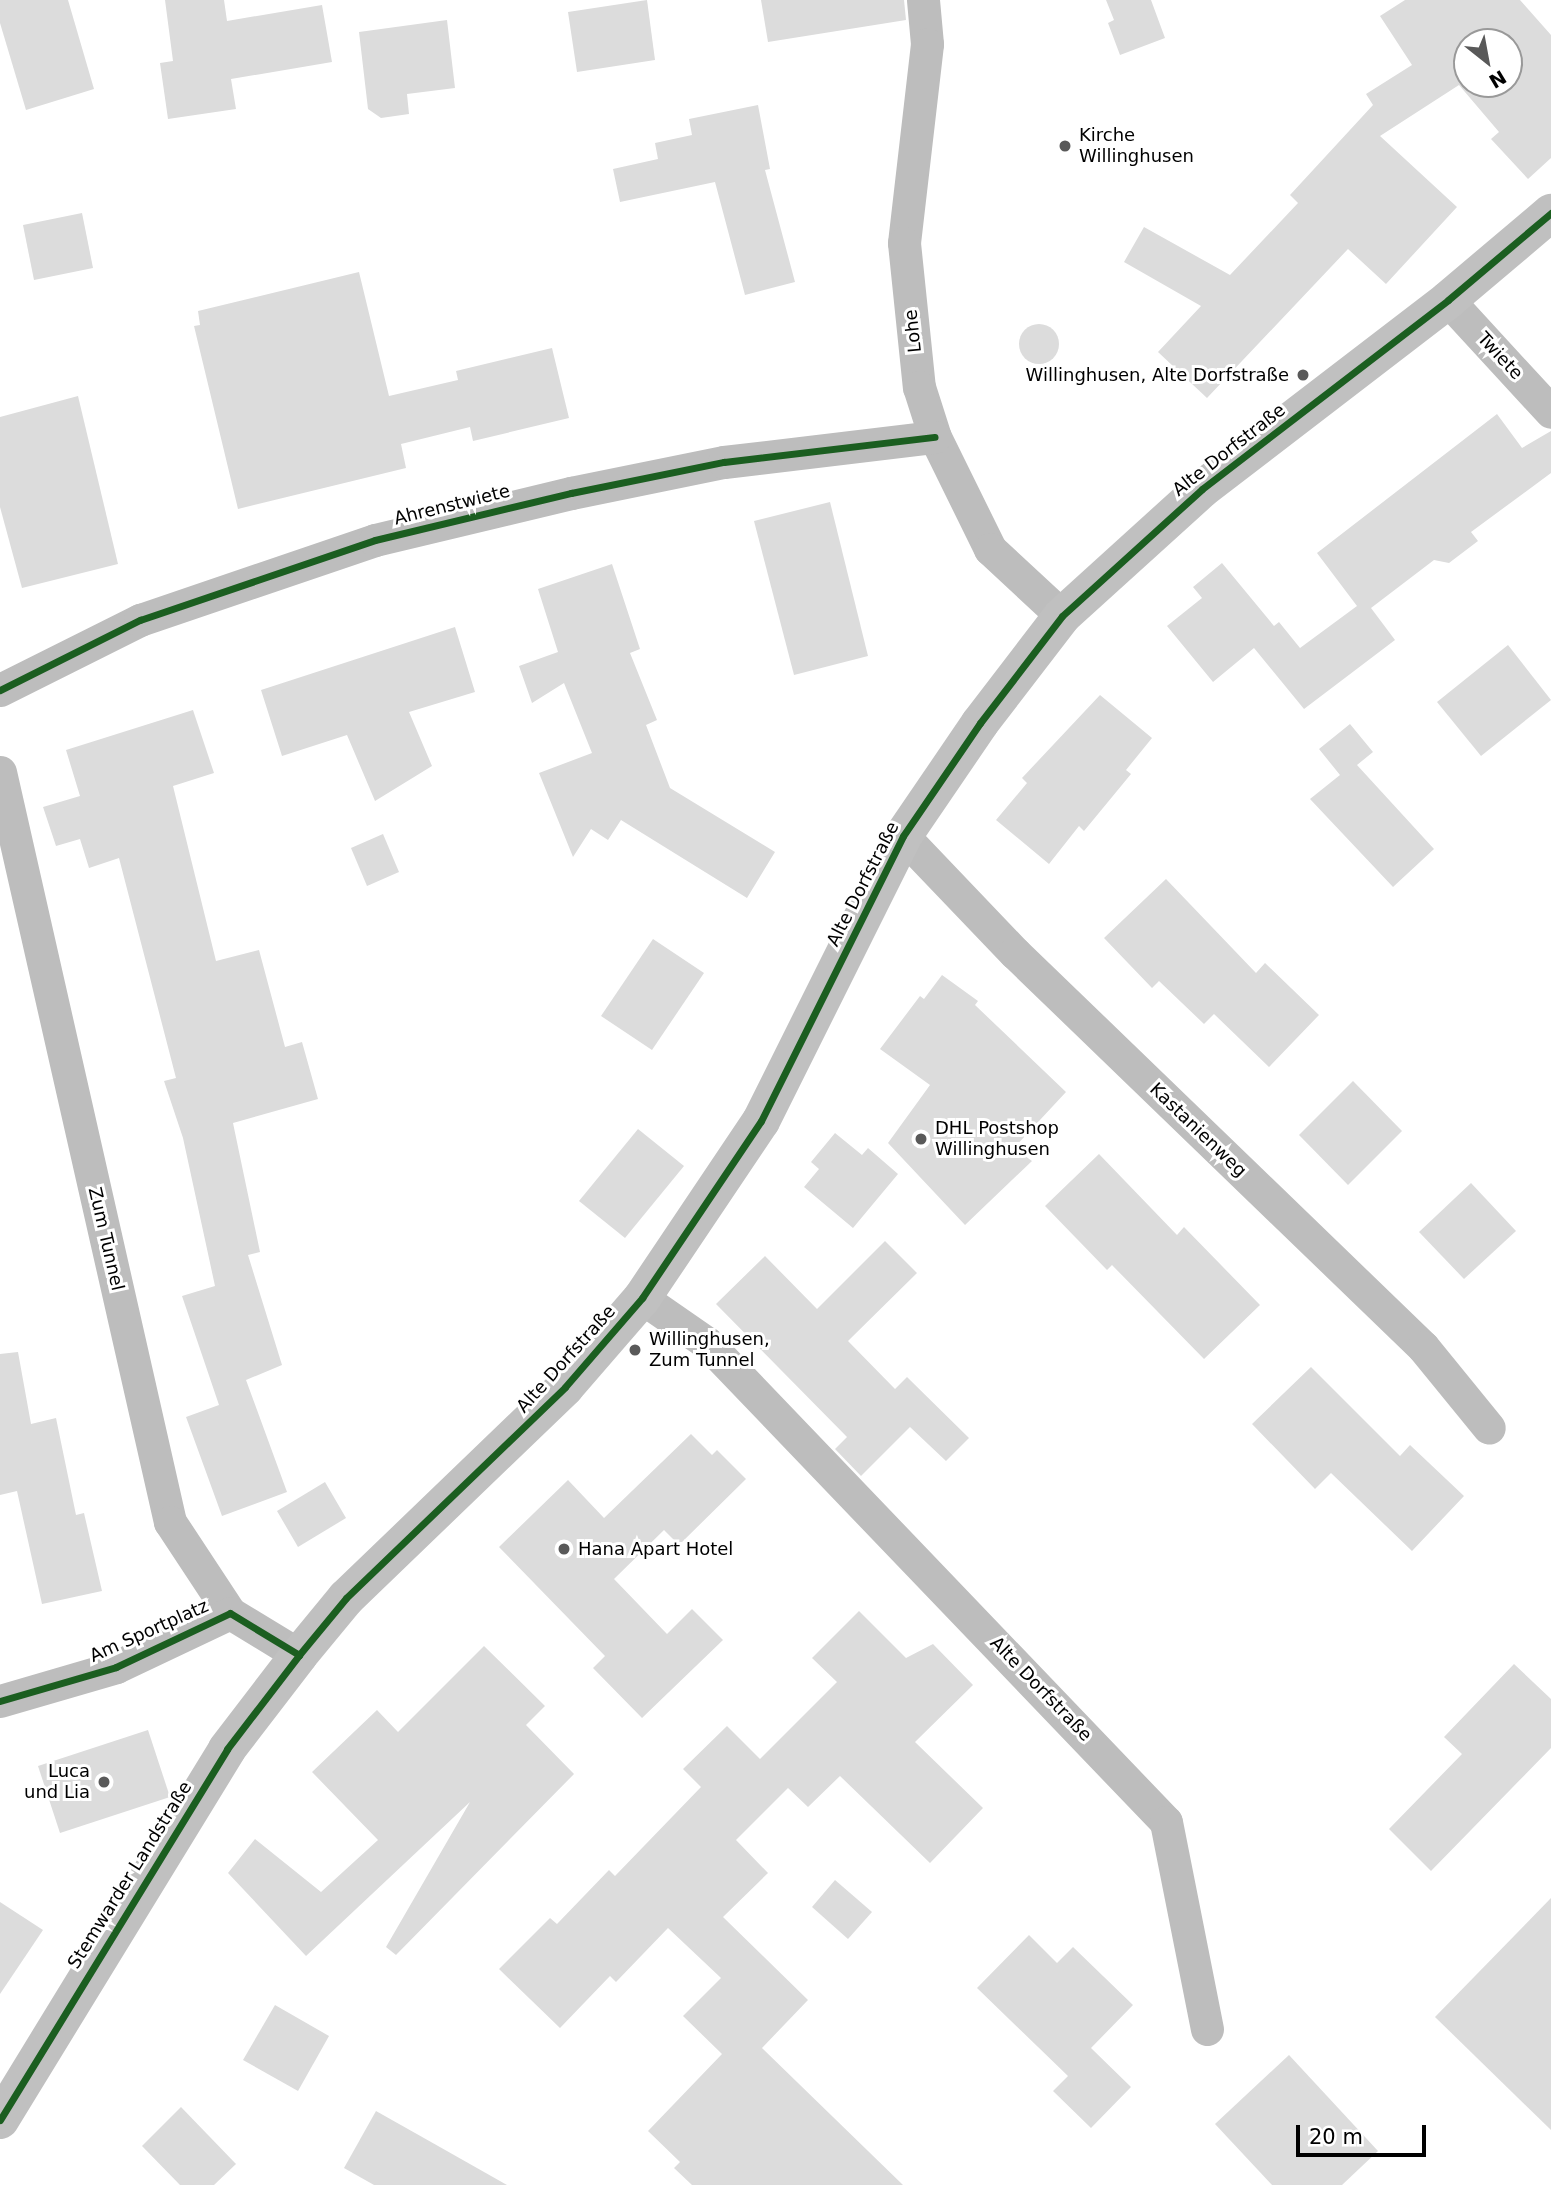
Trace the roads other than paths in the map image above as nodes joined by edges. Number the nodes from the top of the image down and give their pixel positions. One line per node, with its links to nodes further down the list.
1 (923, 0): 5 (street, Lohe)
2 (1551, 213): 3 (street, Alte Dorfstraße)
3 (1448, 300): 4 (street, Twiete); 6 (street, Alte Dorfstraße)
4 (1551, 412)
5 (936, 437): 6 (street, Lohe); 7 (street, Ahrenstwiete)
6 (1062, 616): 9 (street, Alte Dorfstraße)
7 (0, 690)
8 (0, 772): 12 (street, Zum Tunnel)
9 (903, 836): 10 (street, Alte Dorfstraße); 11 (street, Kastanienweg)
10 (642, 1298): 13 (street, Alte Dorfstraße); 15 (street, Alte Dorfstraße)
11 (1489, 1428)
12 (230, 1613): 13 (street, Zum Tunnel); 14 (street, Am Sportplatz)
13 (299, 1655): 16 (street, Stemwarder Landstraße)
14 (0, 1701)
15 (1207, 2029)
16 (0, 2120)

